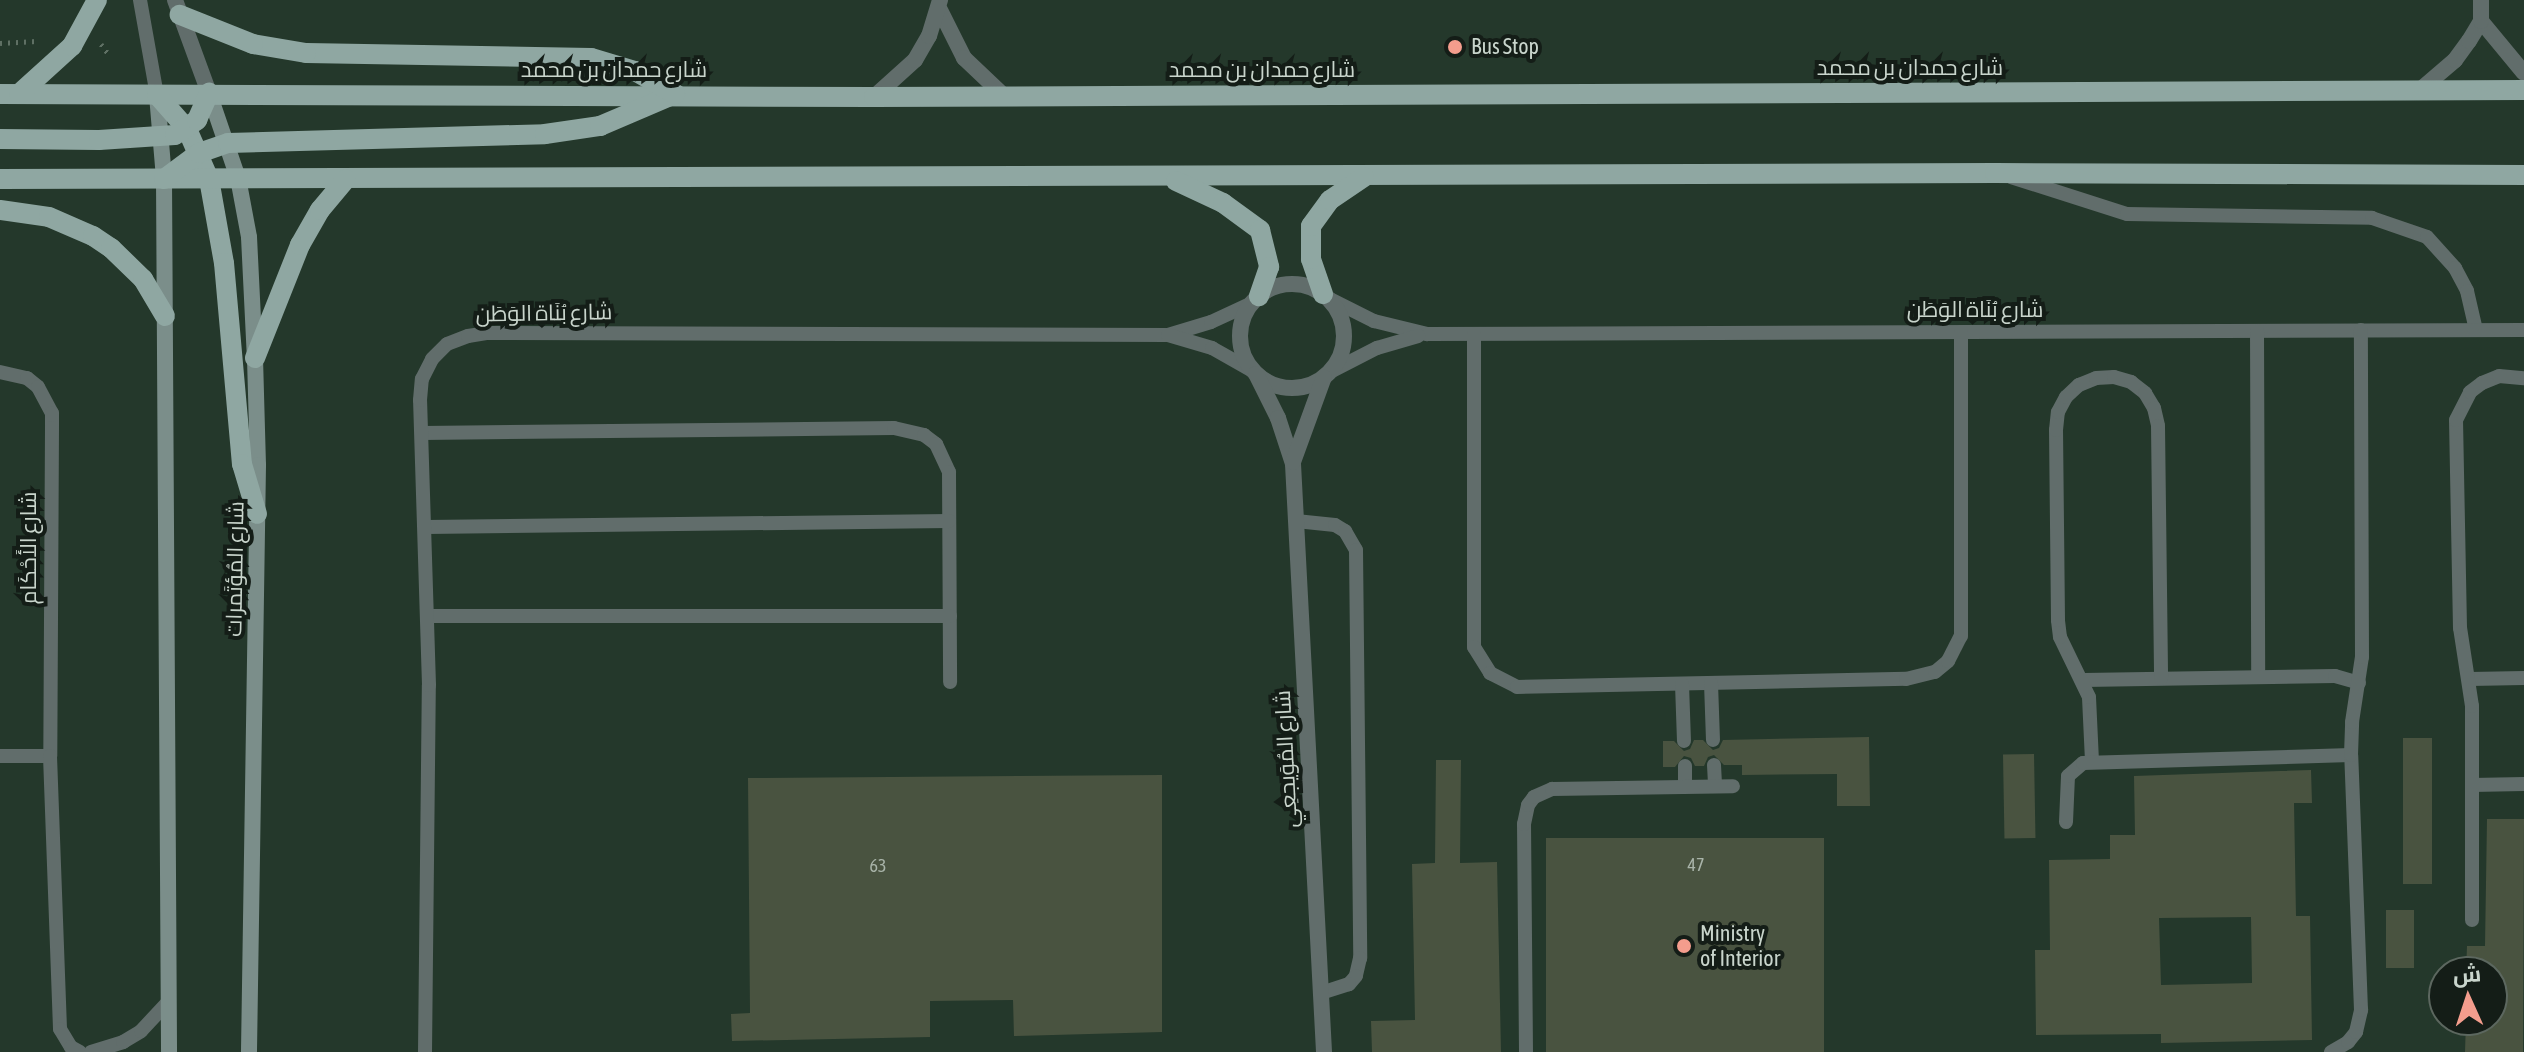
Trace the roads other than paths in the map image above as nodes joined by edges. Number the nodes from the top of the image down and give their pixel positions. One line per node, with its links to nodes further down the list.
1 (97, 0): 11 (main road)
2 (140, 0): 14 (lane)
3 (2481, 0): 6 (street)
4 (940, 5): 13 (street); 15 (street)
5 (178, 7): 10 (street); 12 (main road)
6 (2481, 21): 7 (street); 8 (street)
7 (2524, 73)
8 (2420, 90): 9 (main road, شارع حمدان بن محمد); 13 (main road, شارع حمدان بن محمد)
9 (2524, 90)
10 (209, 93): 12 (main road, شارع حمدان بن محمد); 14 (main road, شارع حمدان بن محمد); 16 (main road); 19 (street, شارع المُؤتَمرات)
11 (10, 94): 14 (main road, شارع حمدان بن محمد)
12 (675, 94): 15 (main road, شارع حمدان بن محمد); 19 (main road)
13 (1002, 94): 15 (main road, شارع حمدان بن محمد)
14 (157, 95): 16 (main road); 17 (street)
15 (874, 97)
16 (187, 129): 17 (main road); 20 (main road)
17 (162, 138): 18 (main road); 27 (street)
18 (0, 139)
19 (228, 143): 20 (main road); 25 (street, شارع المُؤتَمرات)
20 (199, 153): 27 (main road); 28 (main road)
21 (1995, 173): 22 (main road); 24 (main road); 35 (lane)
22 (2524, 175)
23 (1168, 177): 24 (main road); 29 (main road); 32 (main road)
24 (1364, 177): 31 (main road)
25 (238, 178): 28 (main road); 29 (main road); 42 (street, شارع المُؤتَمرات)
26 (0, 179): 27 (main road)
27 (164, 179): 28 (main road); 33 (street)
28 (209, 179): 49 (main road)
29 (346, 179): 42 (main road)
30 (0, 210): 33 (main road)
31 (1324, 295): 32 (street); 39 (lane, شارع بُنَاة الوَطَن); 45 (street)
32 (1255, 299): 41 (lane, شارع بُنَاة الوَطَن); 44 (street)
33 (165, 316): 80 (street)
34 (2361, 330): 35 (lane, شارع بُنَاة الوَطَن); 37 (lane, شارع بُنَاة الوَطَن); 62 (lane)
35 (2476, 330): 36 (lane, شارع بُنَاة الوَطَن)
36 (2524, 330)
37 (2257, 331): 38 (lane, شارع بُنَاة الوَطَن); 55 (lane)
38 (1961, 332): 40 (lane, شارع بُنَاة الوَطَن); 61 (lane)
39 (1427, 334): 40 (lane, شارع بُنَاة الوَطَن); 45 (lane, شارع بُنَاة الوَطَن)
40 (1474, 334): 63 (lane)
41 (1168, 335): 44 (lane, شارع بُنَاة الوَطَن); 47 (lane, شارع بُنَاة الوَطَن)
42 (255, 358): 49 (street, شارع المُؤتَمرات)
43 (0, 372): 68 (lane, شارع الأَحْكَام)
44 (1254, 372): 45 (street); 48 (street, شارع المُوَيجعِي)
45 (1327, 374): 48 (street, شارع المُوَيجعِي)
46 (2524, 378): 58 (lane)
47 (422, 433): 50 (lane); 52 (lane, شارع بُنَاة الوَطَن)
48 (1293, 464): 51 (street, شارع المُوَيجعِي)
49 (257, 514): 84 (street, شارع المُؤتَمرات)
50 (949, 521): 52 (lane); 54 (lane)
51 (1296, 521): 79 (street, شارع المُوَيجعِي); 79 (lane)
52 (426, 527): 53 (lane, شارع بُنَاة الوَطَن)
53 (428, 616): 54 (lane); 85 (lane, شارع بُنَاة الوَطَن)
54 (950, 616): 60 (lane)
55 (2258, 677): 56 (lane); 62 (lane)
56 (2161, 678): 59 (lane); 59 (lane)
57 (2524, 678): 58 (lane)
58 (2470, 679): 73 (lane)
59 (2084, 680): 69 (lane)
60 (950, 682)
61 (1711, 683): 63 (lane); 64 (lane)
62 (2359, 683): 66 (lane)
63 (1682, 684): 65 (lane)
64 (1713, 740)
65 (1684, 741)
66 (2351, 755): 69 (lane); 88 (lane)
67 (0, 756): 68 (lane)
68 (50, 756): 81 (lane, شارع الأَحْكَام)
69 (2092, 761): 77 (lane)
70 (1714, 765): 75 (lane)
71 (1685, 766): 74 (lane)
72 (2524, 784): 73 (lane)
73 (2472, 785): 78 (lane)
74 (1685, 786): 75 (lane); 87 (lane)
75 (1715, 786): 76 (lane)
76 (1733, 786)
77 (2066, 822)
78 (2472, 920)
79 (1321, 993): 86 (street, شارع المُوَيجعِي)
80 (169, 1001): 82 (lane); 83 (street)
81 (80, 1052)
82 (91, 1052)
83 (169, 1052)
84 (249, 1052)
85 (425, 1052)
86 (1324, 1052)
87 (1526, 1052)
88 (2331, 1052)

